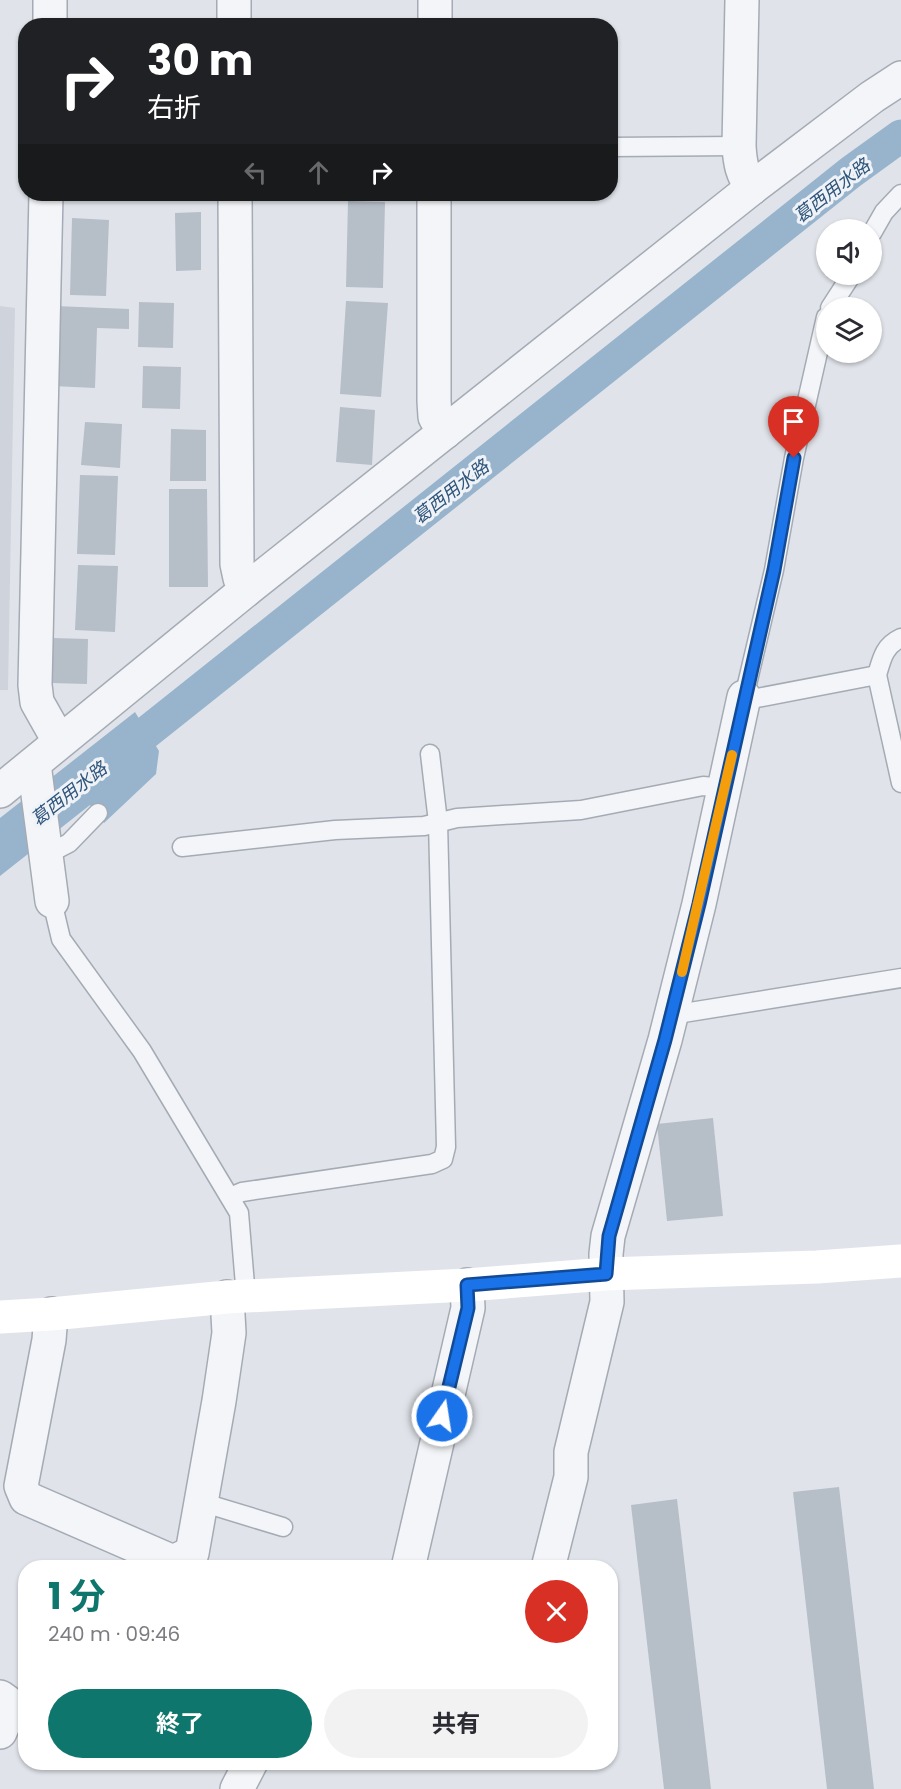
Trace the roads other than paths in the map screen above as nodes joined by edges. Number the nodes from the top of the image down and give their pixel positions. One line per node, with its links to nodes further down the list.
1 (50, 0): 5 (street)
2 (234, 0): 6 (street)
3 (435, 0): 7 (street)
4 (742, 0): 9 (street)
5 (50, 18)
6 (234, 18)
7 (435, 18)
8 (901, 78): 11 (street)
9 (739, 146): 10 (lane); 11 (street)
10 (618, 147)
11 (753, 188): 18 (street)
12 (901, 194): 16 (lane)
13 (46, 201): 23 (street)
14 (235, 201): 19 (street)
15 (434, 201): 18 (street)
16 (880, 219)
17 (816, 361): 22 (lane)
18 (445, 432): 19 (street)
19 (246, 590): 23 (street)
20 (901, 638): 21 (lane)
21 (877, 675): 22 (lane); 26 (lane)
22 (744, 698): 27 (street)
23 (59, 741): 25 (street)
24 (430, 754): 30 (lane)
25 (35, 777): 28 (street); 32 (street)
26 (901, 783)
27 (725, 788): 30 (lane); 35 (street)
28 (0, 790)
29 (98, 813): 32 (lane)
30 (438, 822): 31 (lane); 36 (lane)
31 (182, 847)
32 (46, 853): 33 (street)
33 (52, 901): 36 (lane)
34 (901, 978): 35 (lane)
35 (671, 1016): 38 (street)
36 (230, 1197): 40 (lane)
37 (901, 1262): 38 (street)
38 (606, 1274): 39 (street); 48 (street)
39 (467, 1285): 40 (street); 47 (street)
40 (237, 1297): 41 (street); 43 (street)
41 (51, 1314): 42 (street); 45 (street)
42 (0, 1317)
43 (201, 1502): 44 (lane); 46 (street)
44 (283, 1527)
45 (168, 1560)
46 (177, 1560)
47 (410, 1560)
48 (550, 1560)
49 (0, 1697): 50 (street)
50 (0, 1732)
51 (247, 1770): 52 (street)
52 (237, 1789)

